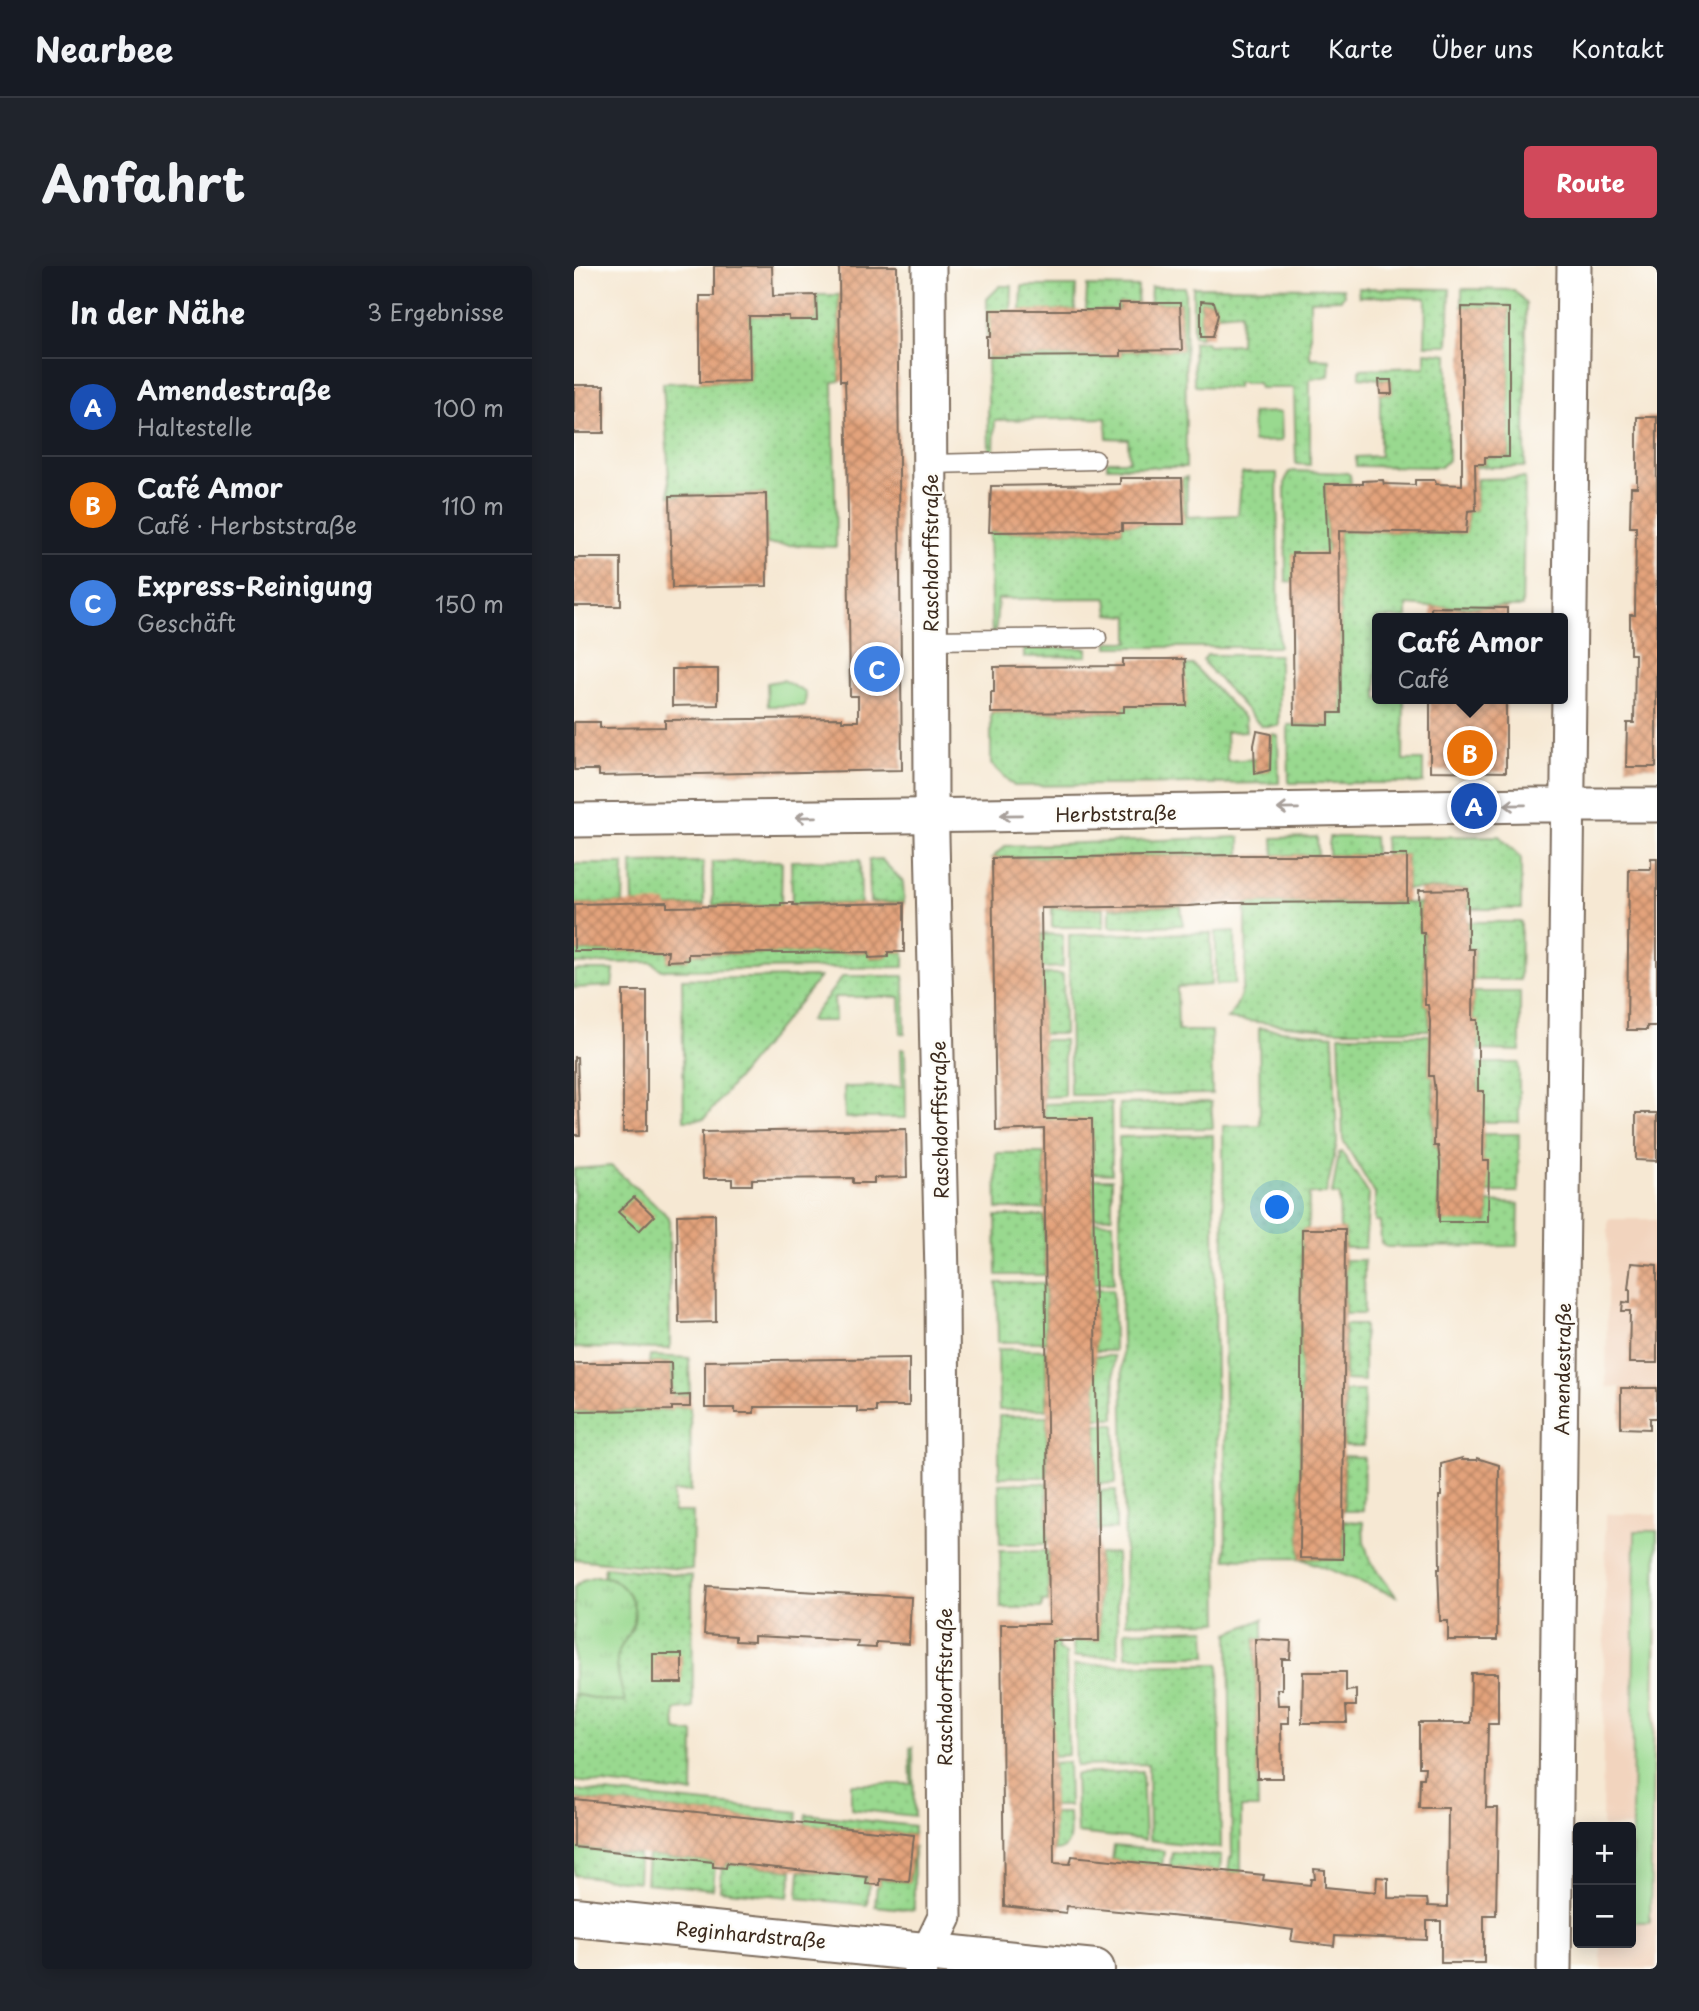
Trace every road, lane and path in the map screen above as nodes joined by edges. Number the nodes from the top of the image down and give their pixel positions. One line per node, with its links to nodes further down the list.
1 (929, 266): 4 (street, Raschdorffstraße)
2 (1574, 266): 7 (street, Amendestraße)
3 (1095, 460): 4 (lane)
4 (929, 464): 6 (street, Raschdorffstraße)
5 (1097, 638): 6 (lane)
6 (930, 640): 9 (street, Raschdorffstraße)
7 (1569, 804): 8 (street, Herbststraße); 9 (street, Herbststraße, one-way to 9); 14 (street, Amendestraße)
8 (1657, 805)
9 (931, 816): 10 (street, Herbststraße, one-way to 10); 12 (street, Raschdorffstraße)
10 (574, 820)
11 (574, 1917): 12 (street, Reginhardstraße)
12 (925, 1960): 13 (street, Reginhardstraße)
13 (1095, 1969)
14 (1554, 1969)

